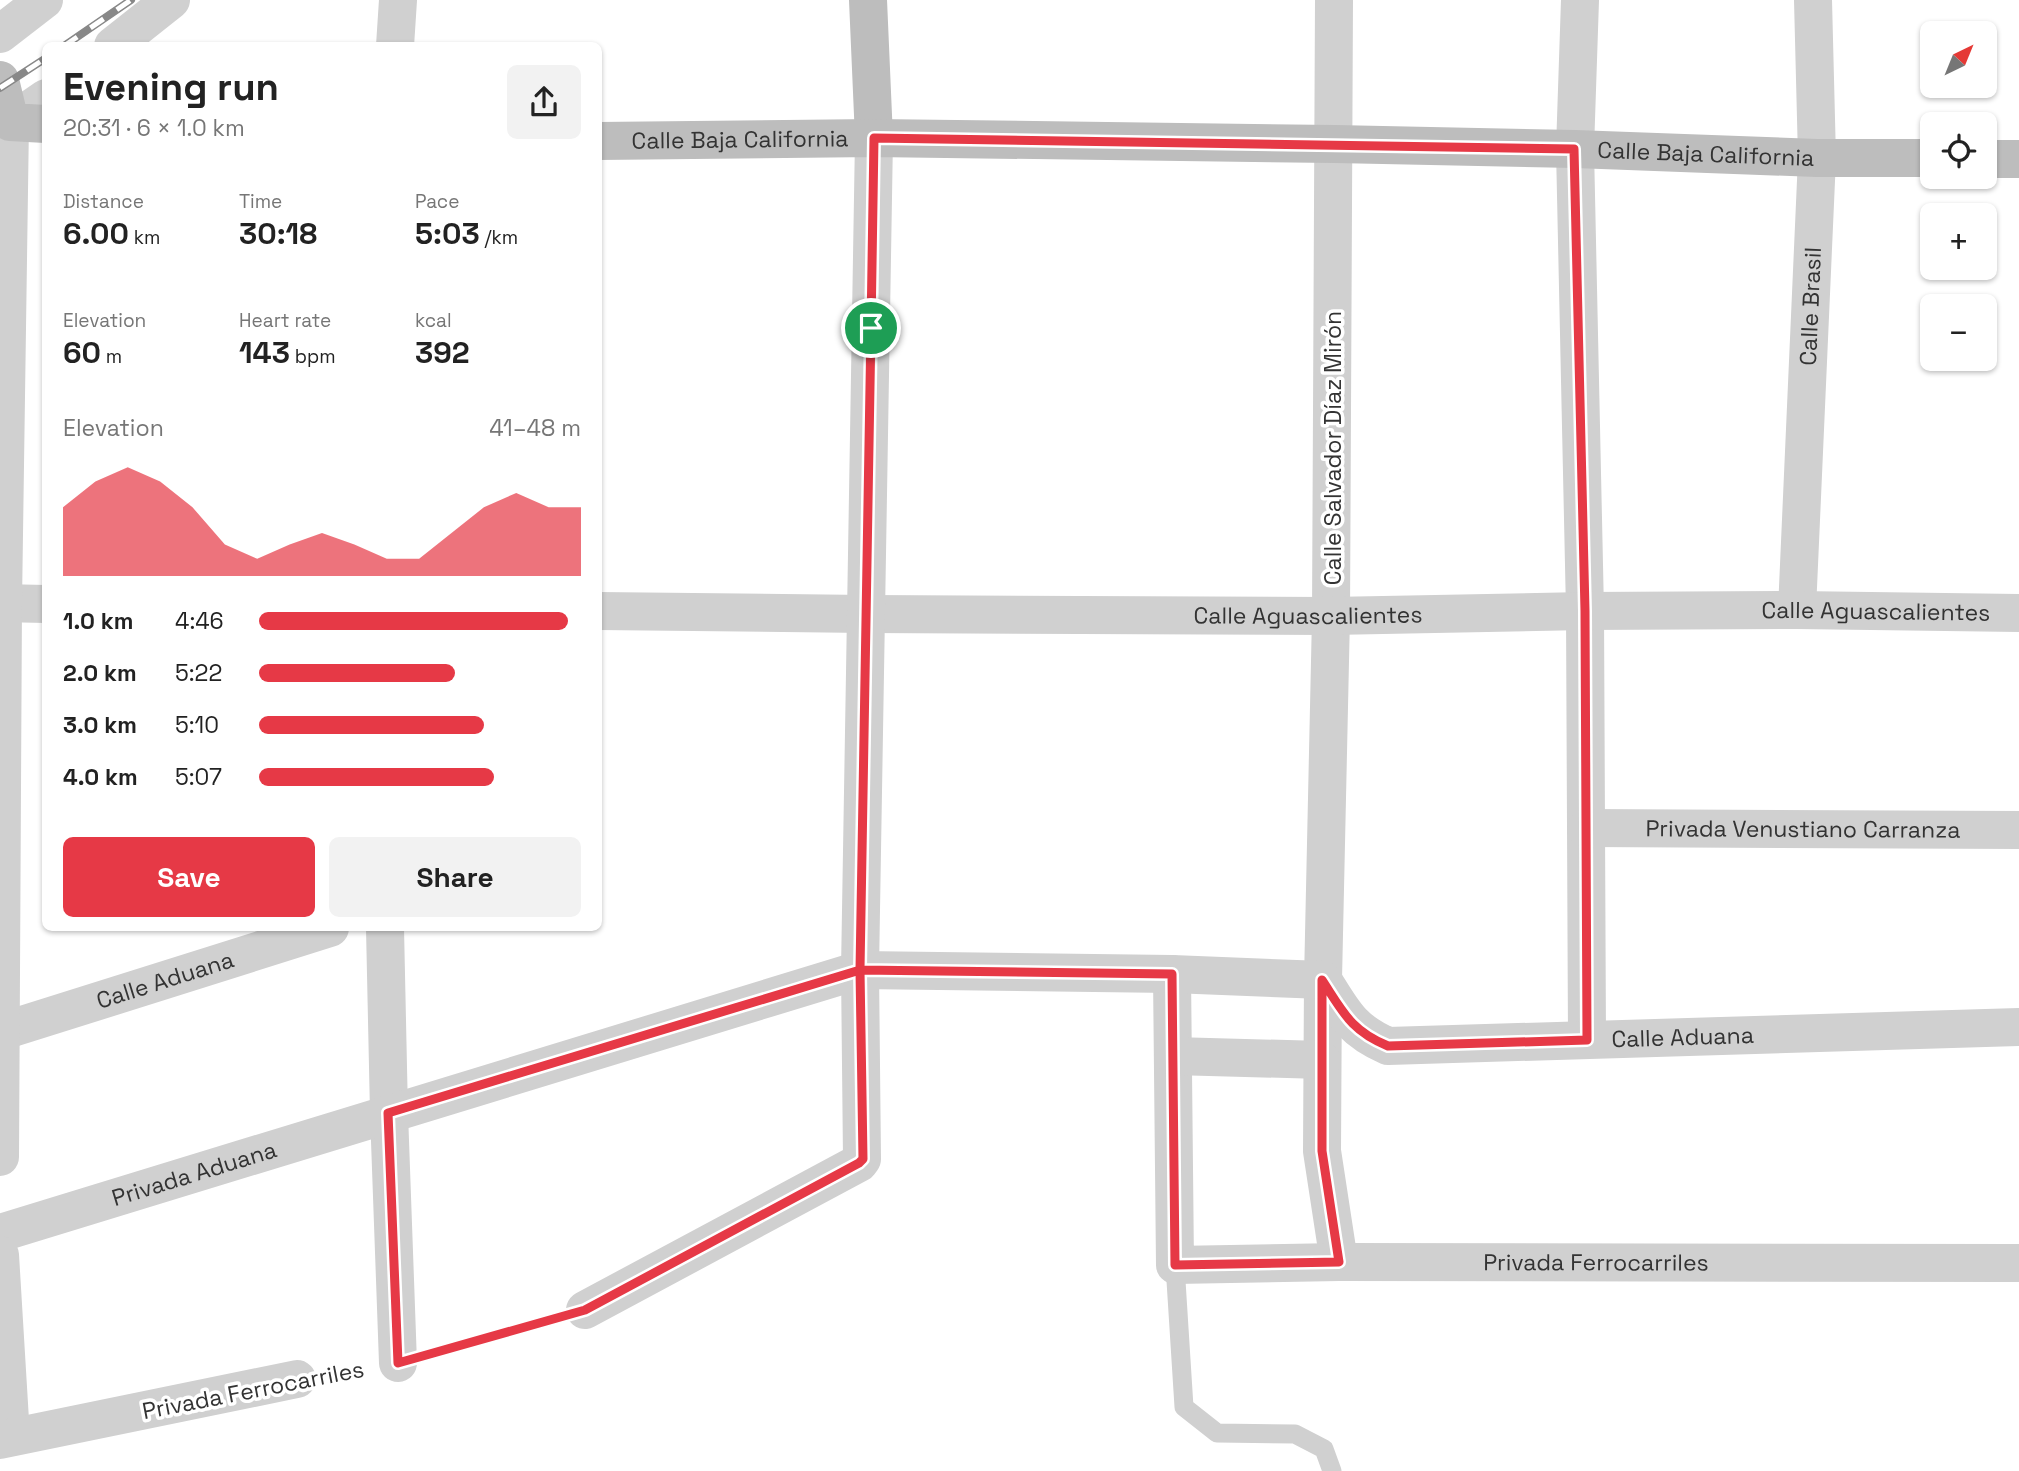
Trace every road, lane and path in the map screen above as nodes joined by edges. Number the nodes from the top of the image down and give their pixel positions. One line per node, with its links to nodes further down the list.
1 (44, 0): 8 (street)
2 (171, 0): 9 (street)
3 (398, 0): 10 (street)
4 (868, 0): 14 (main road)
5 (1334, 0): 16 (street, Calle Salvador Díaz Mirón)
6 (1580, 0): 17 (street)
7 (1813, 0): 18 (street, Calle Brasil)
8 (0, 34)
9 (118, 42)
10 (395, 42)
11 (0, 80): 13 (main road)
12 (42, 101): 13 (street)
13 (19, 125): 22 (street)
14 (874, 138): 15 (main road, Calle Baja California); 16 (main road, Calle Baja California); 28 (street)
15 (602, 141)
16 (1335, 144): 17 (main road, Calle Baja California); 29 (street, Calle Salvador Díaz Mirón)
17 (1574, 149): 18 (main road, Calle Baja California); 26 (street)
18 (1817, 158): 19 (main road, Calle Baja California); 24 (street, Calle Brasil)
19 (1920, 159)
20 (1997, 159): 21 (main road)
21 (2019, 159)
22 (1, 603): 23 (street); 38 (street)
23 (42, 604)
24 (1797, 610): 26 (street, Calle Aguascalientes); 27 (street, Calle Aguascalientes)
25 (602, 611): 28 (street, Calle Aguascalientes)
26 (1585, 611): 29 (street, Calle Aguascalientes); 30 (street)
27 (2019, 613)
28 (867, 614): 29 (street, Calle Aguascalientes); 34 (street)
29 (1331, 616): 36 (street, Calle Salvador Díaz Mirón)
30 (1586, 828): 31 (street, Privada Venustiano Carranza); 39 (street)
31 (2019, 830)
32 (321, 931): 38 (street, Calle Aduana)
33 (385, 931): 42 (street)
34 (860, 970): 35 (street); 42 (street); 49 (street)
35 (1172, 974): 36 (street); 40 (street)
36 (1322, 980): 39 (street, Calle Aduana); 41 (street, Calle Salvador Díaz Mirón)
37 (2019, 1027): 39 (street, Calle Aduana)
38 (1, 1032): 43 (street)
39 (1587, 1040)
40 (1173, 1056): 41 (street); 48 (street)
41 (1322, 1060): 46 (street, Calle Salvador Díaz Mirón)
42 (388, 1113): 44 (street, Privada Aduana); 50 (street)
43 (0, 1157)
44 (0, 1233)
45 (0, 1255): 52 (street)
46 (1339, 1262): 47 (street, Privada Ferrocarriles); 48 (street, Privada Ferrocarriles)
47 (2019, 1263)
48 (1175, 1265): 53 (lane)
49 (585, 1310): 50 (path, Privada Ferrocarriles)
50 (398, 1363): 51 (path, Privada Ferrocarriles)
51 (297, 1379): 52 (street, Privada Ferrocarriles)
52 (5, 1438)
53 (1332, 1471)

